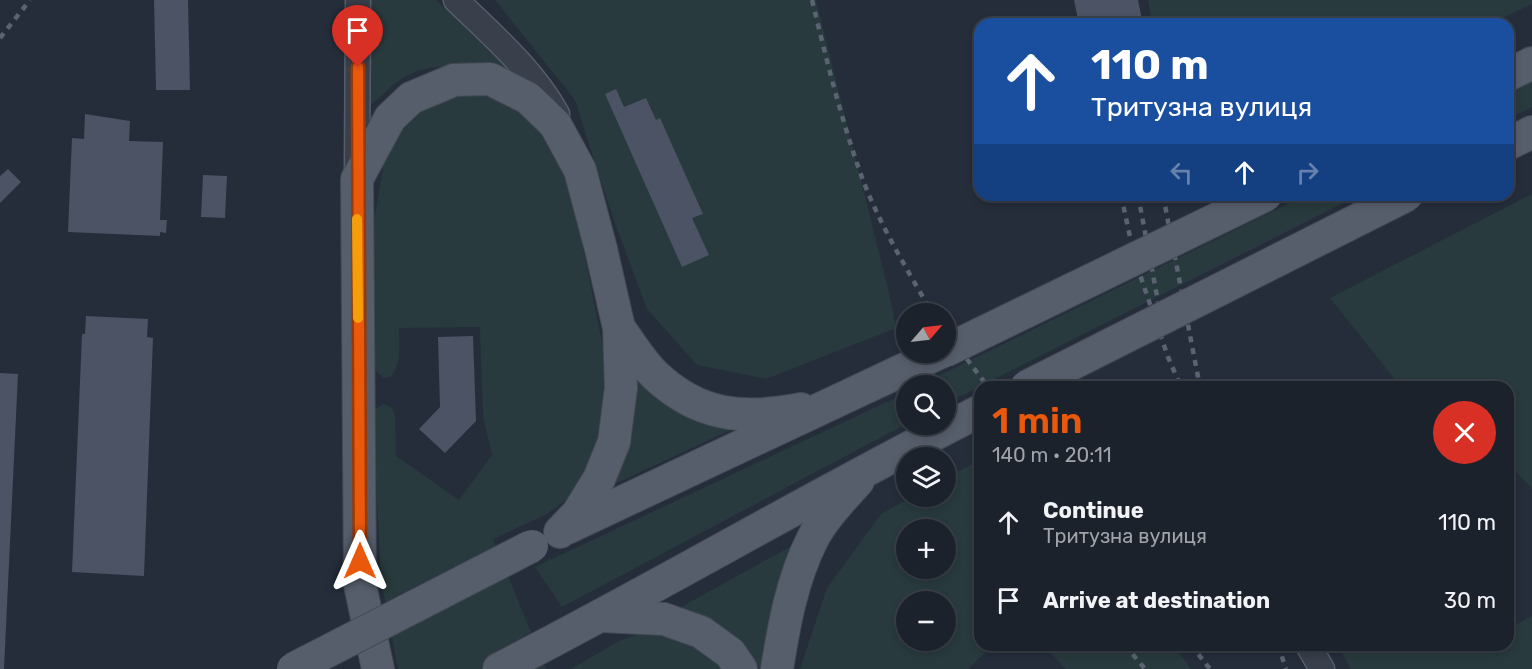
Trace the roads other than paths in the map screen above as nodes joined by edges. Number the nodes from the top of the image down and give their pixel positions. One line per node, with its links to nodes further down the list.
1 (358, 0): 8 (street)
2 (456, 0): 7 (street)
3 (1532, 63): 4 (main road)
4 (1514, 72)
5 (1532, 132): 6 (main road)
6 (1514, 141)
7 (580, 170): 8 (main road); 11 (main road)
8 (357, 179): 22 (main road)
9 (1254, 201): 12 (main road, bridge)
10 (1395, 201): 14 (main road, bridge)
11 (619, 328): 15 (main road); 18 (main road)
12 (956, 346)
13 (918, 363): 15 (main road)
14 (1038, 381)
15 (837, 402): 18 (main road)
16 (974, 414): 17 (main road)
17 (871, 466): 19 (main road); 25 (main road)
18 (560, 531): 21 (main road, bridge)
19 (598, 618): 23 (main road); 24 (main road)
20 (1312, 651): 26 (street)
21 (293, 669)
22 (378, 669)
23 (499, 669)
24 (741, 669)
25 (777, 669)
26 (1322, 669)

